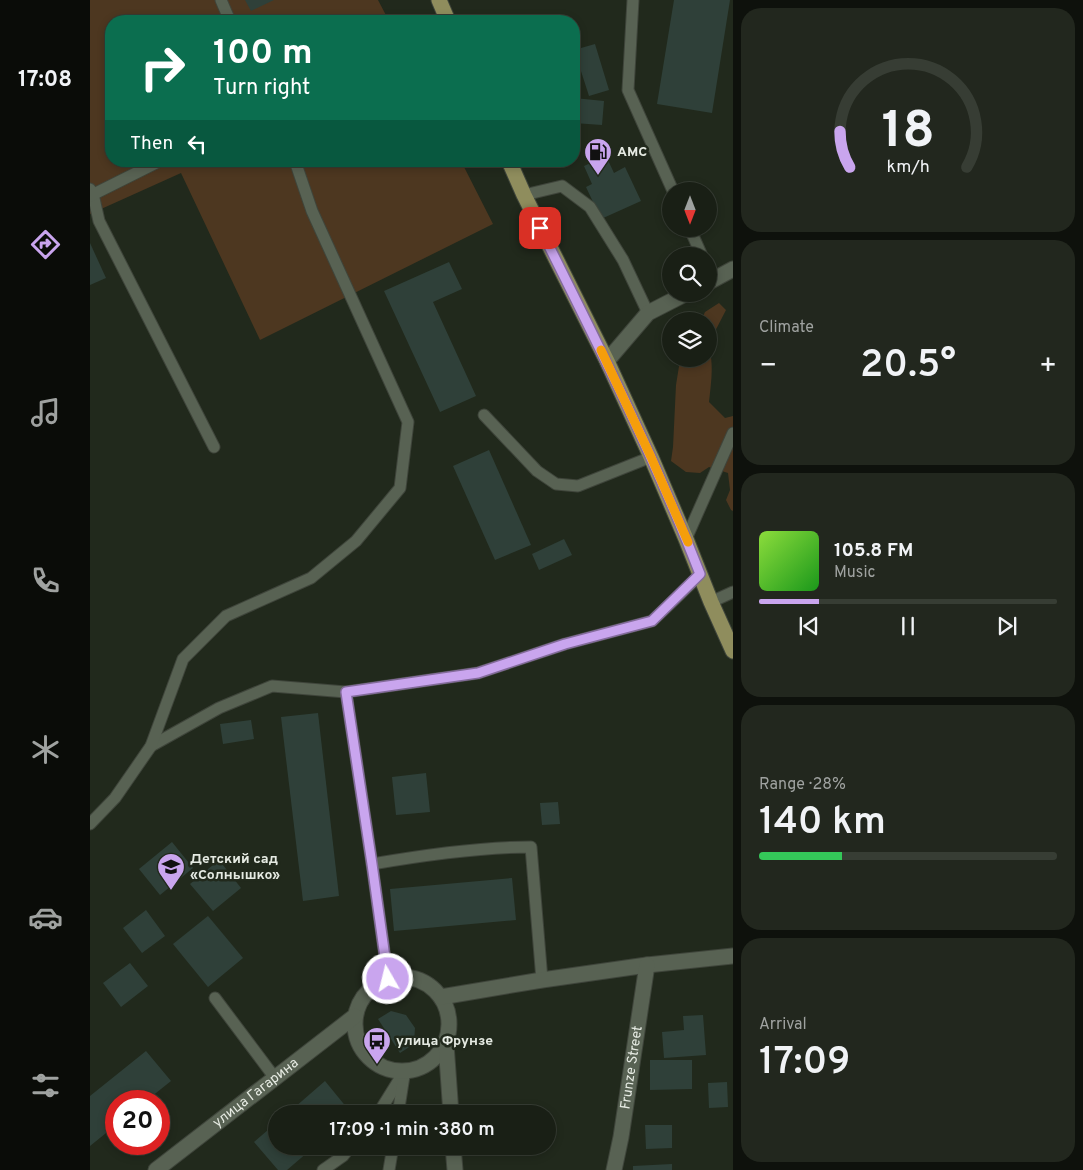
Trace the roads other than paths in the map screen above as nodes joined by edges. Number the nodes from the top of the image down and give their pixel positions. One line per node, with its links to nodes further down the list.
1 (221, 0): 4 (lane)
2 (439, 0): 5 (main road)
3 (633, 0): 9 (lane)
4 (227, 15)
5 (445, 15)
6 (147, 167): 10 (lane)
7 (297, 167): 27 (lane)
8 (512, 167): 11 (main road)
9 (669, 182)
10 (91, 193): 19 (lane)
11 (524, 195): 15 (lane); 16 (main road)
12 (733, 269): 13 (street)
13 (717, 275)
14 (669, 302): 15 (street)
15 (648, 313): 16 (street)
16 (607, 361): 20 (main road)
17 (484, 415): 20 (lane)
18 (733, 433): 21 (lane)
19 (214, 447)
20 (651, 457): 21 (main road)
21 (686, 540): 22 (main road)
22 (700, 574): 24 (main road); 26 (lane)
23 (733, 592): 24 (lane)
24 (710, 602): 25 (main road)
25 (733, 651)
26 (346, 692): 27 (lane); 29 (lane)
27 (151, 746): 28 (lane)
28 (90, 824)
29 (372, 864): 32 (lane); 33 (lane)
30 (733, 956): 31 (street)
31 (647, 965): 33 (street); 50 (street, Frunze Street)
32 (388, 979): 34 (street); 36 (street)
33 (542, 980): 34 (street)
34 (441, 997): 37 (street)
35 (214, 998): 39 (lane)
36 (356, 1016): 38 (street); 39 (street, улица Гагарина)
37 (446, 1044): 38 (street); 42 (street)
38 (404, 1072): 40 (lane); 41 (lane)
39 (275, 1078): 46 (street, улица Гагарина)
40 (384, 1105)
41 (399, 1105)
42 (450, 1105)
43 (344, 1155): 47 (lane)
44 (392, 1155): 48 (lane)
45 (454, 1155): 49 (street)
46 (156, 1170)
47 (323, 1170)
48 (389, 1170)
49 (455, 1170)
50 (614, 1170)

